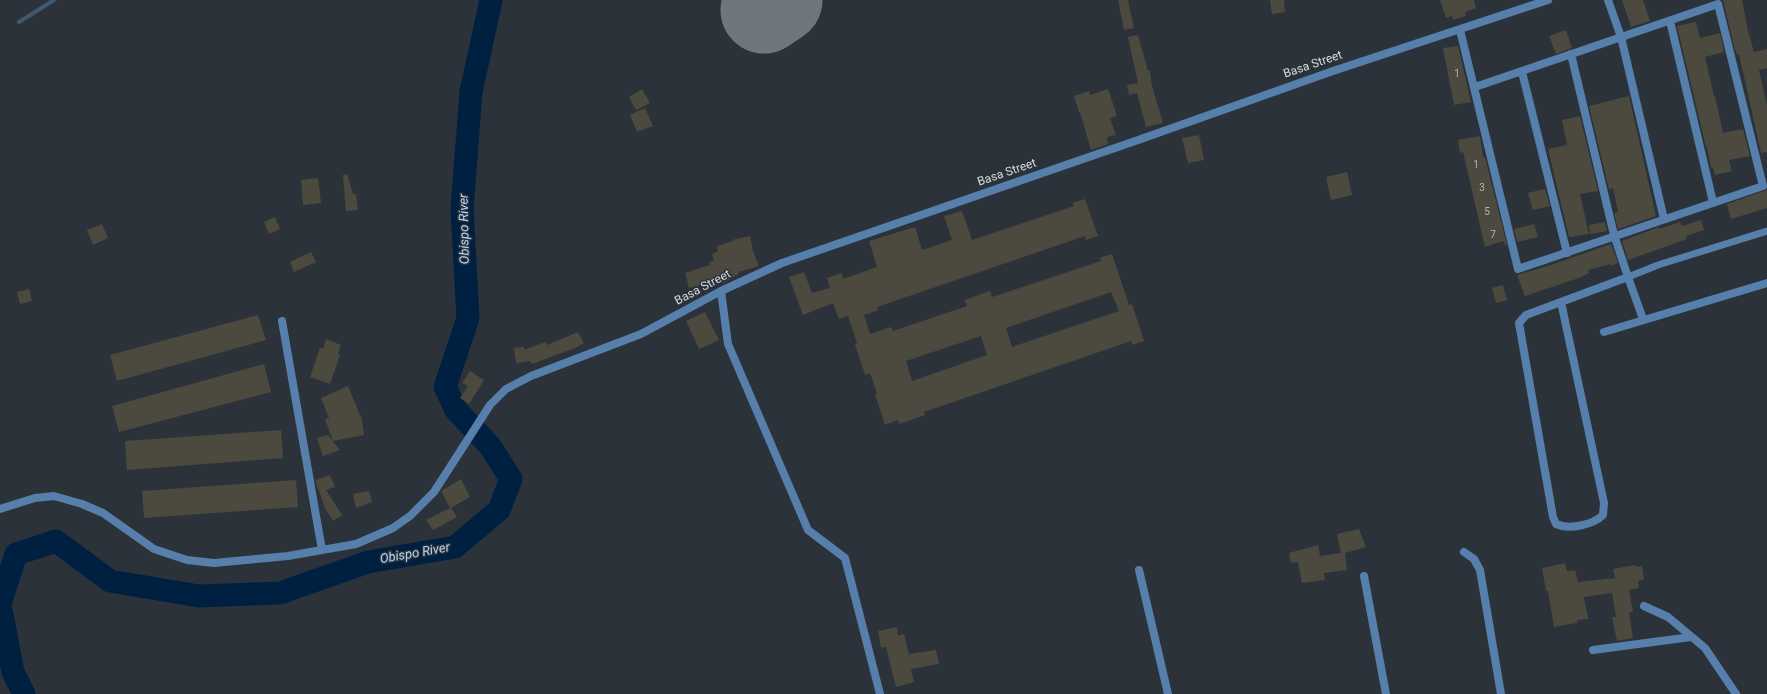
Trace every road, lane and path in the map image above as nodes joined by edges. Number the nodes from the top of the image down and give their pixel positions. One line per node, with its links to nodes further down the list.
1 (1548, 0): 4 (street, Basa Street)
2 (1608, 0): 5 (street)
3 (1670, 21): 5 (street); 9 (street); 9 (street)
4 (1460, 30): 8 (street); 16 (street, Basa Street)
5 (1621, 37): 6 (street); 10 (street)
6 (1571, 54): 7 (street); 12 (street)
7 (1522, 72): 8 (street); 13 (street)
8 (1475, 87): 13 (street)
9 (1714, 202): 10 (street)
10 (1664, 219): 12 (street)
11 (1767, 232): 14 (lane)
12 (1614, 235): 13 (street); 14 (street)
13 (1567, 253)
14 (1628, 276): 17 (street); 18 (street)
15 (1767, 283): 18 (street)
16 (721, 291): 22 (street, Basa Street); 29 (street)
17 (1561, 302): 17 (street)
18 (1643, 319): 20 (street)
19 (282, 321): 22 (street)
20 (1604, 332)
21 (0, 509): 22 (street, Basa Street)
22 (322, 550)
23 (1464, 552): 32 (street)
24 (1139, 570): 30 (street)
25 (1364, 576): 31 (street)
26 (1644, 606): 27 (street)
27 (1691, 637): 28 (street); 33 (street)
28 (1593, 650)
29 (880, 694)
30 (1168, 694)
31 (1386, 694)
32 (1502, 694)
33 (1736, 694)

